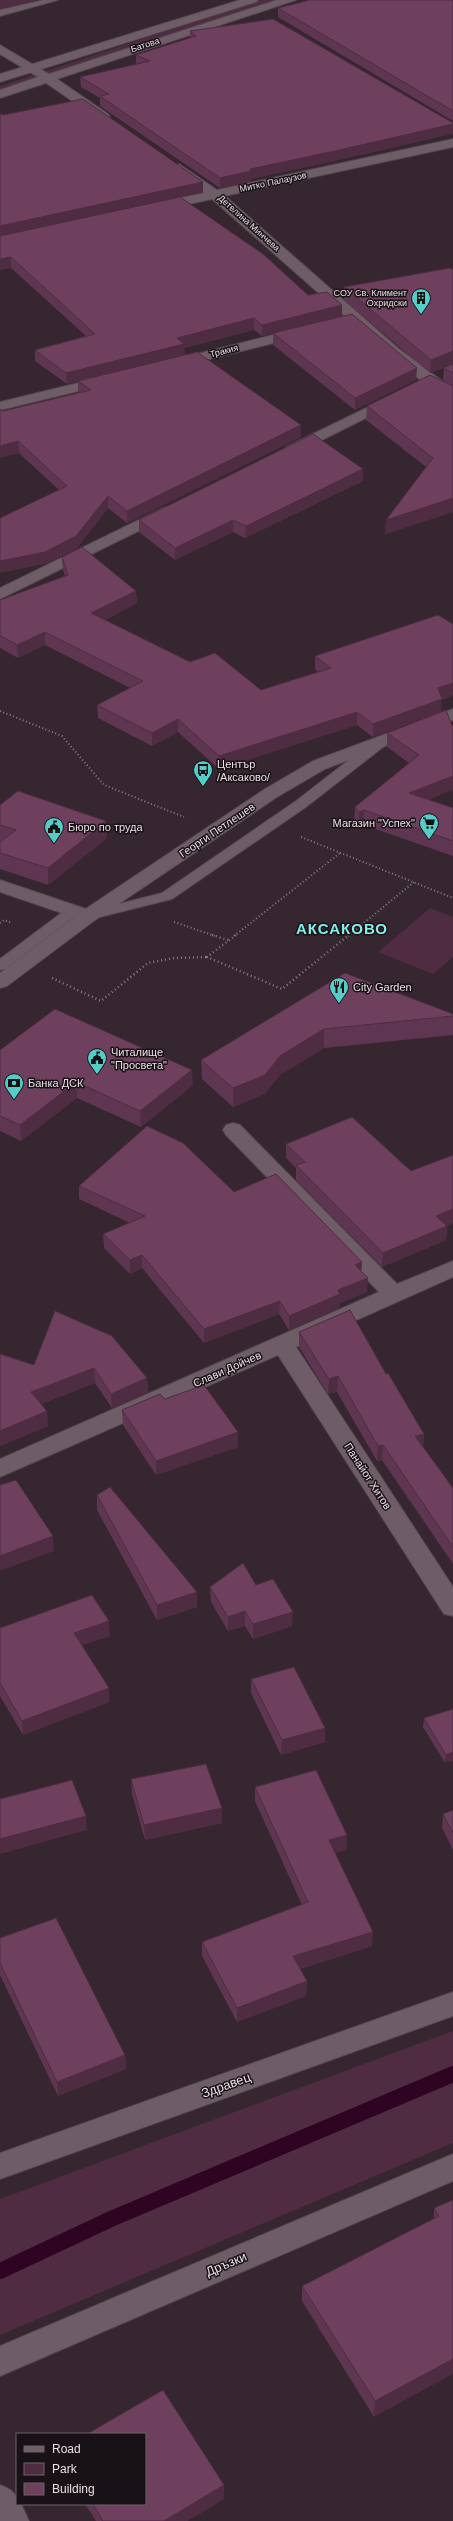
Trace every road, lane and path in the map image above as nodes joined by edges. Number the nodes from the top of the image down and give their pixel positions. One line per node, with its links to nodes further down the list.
1 (54, 0): 4 (lane)
2 (290, 0): 3 (street, Батова)
3 (252, 5): 5 (street); 7 (street); 8 (street, Батова)
4 (1, 13)
5 (265, 18)
6 (0, 49): 7 (street)
7 (31, 67): 8 (street); 9 (street)
8 (47, 77): 10 (street, Батова); 11 (street)
9 (0, 78)
10 (0, 94)
11 (112, 122)
12 (453, 143): 14 (street, Митко Палаузов)
13 (171, 163): 14 (street, Детелина Минчева)
14 (216, 194): 15 (street, Митко Палаузов); 16 (street, Детелина Минчева)
15 (147, 209)
16 (355, 319): 17 (street); 22 (street, Детелина Минчева)
17 (339, 323)
18 (316, 328): 19 (street, Тракия)
19 (162, 366)
20 (447, 372): 22 (street)
21 (123, 376): 24 (street)
22 (429, 381): 23 (street, Детелина Минчева); 25 (street)
23 (453, 395)
24 (0, 406)
25 (279, 456)
26 (179, 505): 27 (street)
27 (0, 594)
28 (0, 711): 31 (path)
29 (453, 714): 30 (street, Георги Петлешев)
30 (385, 738): 37 (street, Георги Петлешев); 37 (lane)
31 (185, 817)
32 (297, 835): 33 (path)
33 (340, 853): 34 (path); 38 (path)
34 (414, 882): 36 (path); 38 (path)
35 (0, 886): 37 (street)
36 (453, 898)
37 (81, 914): 39 (street, Георги Петлешев); 40 (lane)
38 (207, 957): 39 (path)
39 (24, 964): 41 (street, Георги Петлешев)
40 (0, 966)
41 (0, 982)
42 (233, 1130): 44 (street)
43 (453, 1268): 44 (street, Слави Дойчев)
44 (394, 1294): 45 (street, Слави Дойчев)
45 (283, 1345): 46 (street, Слави Дойчев); 47 (street, Панайот Хитов)
46 (0, 1469)
47 (453, 1607)
48 (453, 2004): 49 (street, Здравец)
49 (0, 2166)
50 (453, 2167): 51 (street, Дръзки)
51 (0, 2361)
52 (0, 2501): 53 (street)
53 (13, 2521)

